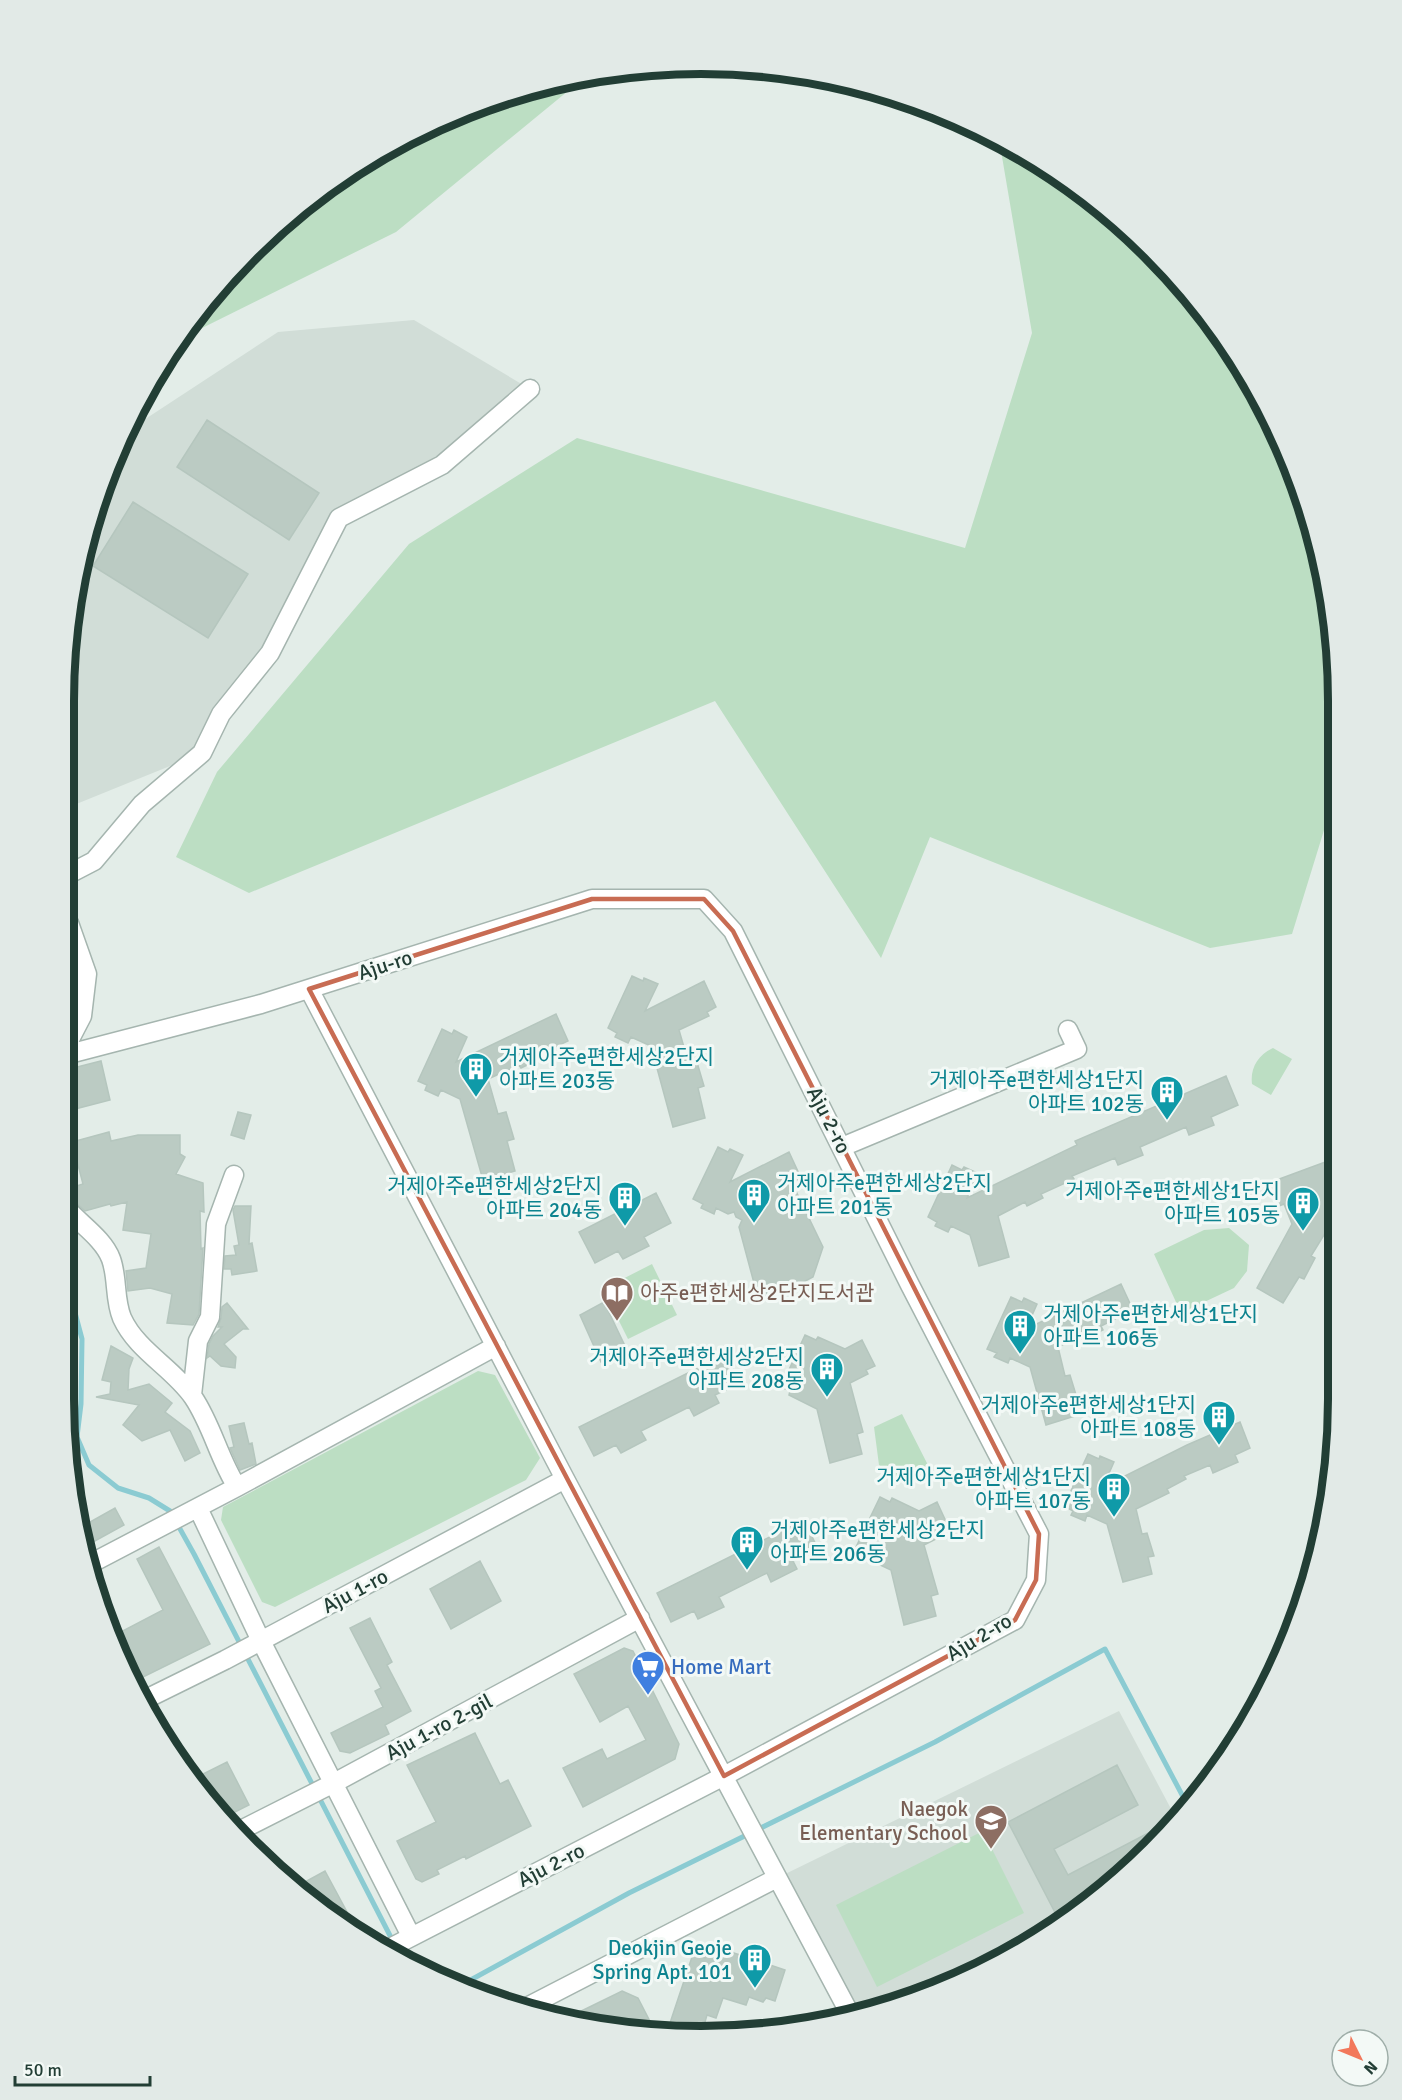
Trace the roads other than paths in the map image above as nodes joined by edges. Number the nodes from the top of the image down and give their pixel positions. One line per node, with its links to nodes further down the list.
1 (530, 389): 2 (street)
2 (74, 871)
3 (704, 899): 5 (street, Aju-ro); 9 (street, Aju 2-ro)
4 (74, 937): 7 (street)
5 (309, 989): 8 (street, Aju-ro); 12 (street)
6 (1068, 1030): 9 (street)
7 (74, 1031)
8 (74, 1053)
9 (842, 1147): 21 (street, Aju 2-ro)
10 (234, 1175): 13 (street)
11 (74, 1216): 13 (street)
12 (496, 1346): 14 (street); 15 (street)
13 (192, 1395): 15 (street)
14 (565, 1479): 18 (street); 19 (street, Aju 1-ro)
15 (237, 1487): 16 (street)
16 (198, 1508): 17 (street); 19 (street)
17 (95, 1561)
18 (640, 1618): 21 (street); 22 (street, Aju 1-ro 2-gil)
19 (261, 1641): 20 (street, Aju 1-ro); 22 (street)
20 (149, 1697)
21 (724, 1776): 24 (street); 25 (street, Aju 2-ro)
22 (334, 1783): 23 (street, Aju 1-ro 2-gil); 25 (street)
23 (244, 1829)
24 (777, 1878): 27 (street); 28 (street)
25 (411, 1936): 26 (street, Aju 2-ro)
26 (394, 1946)
27 (534, 2003)
28 (847, 2009)

